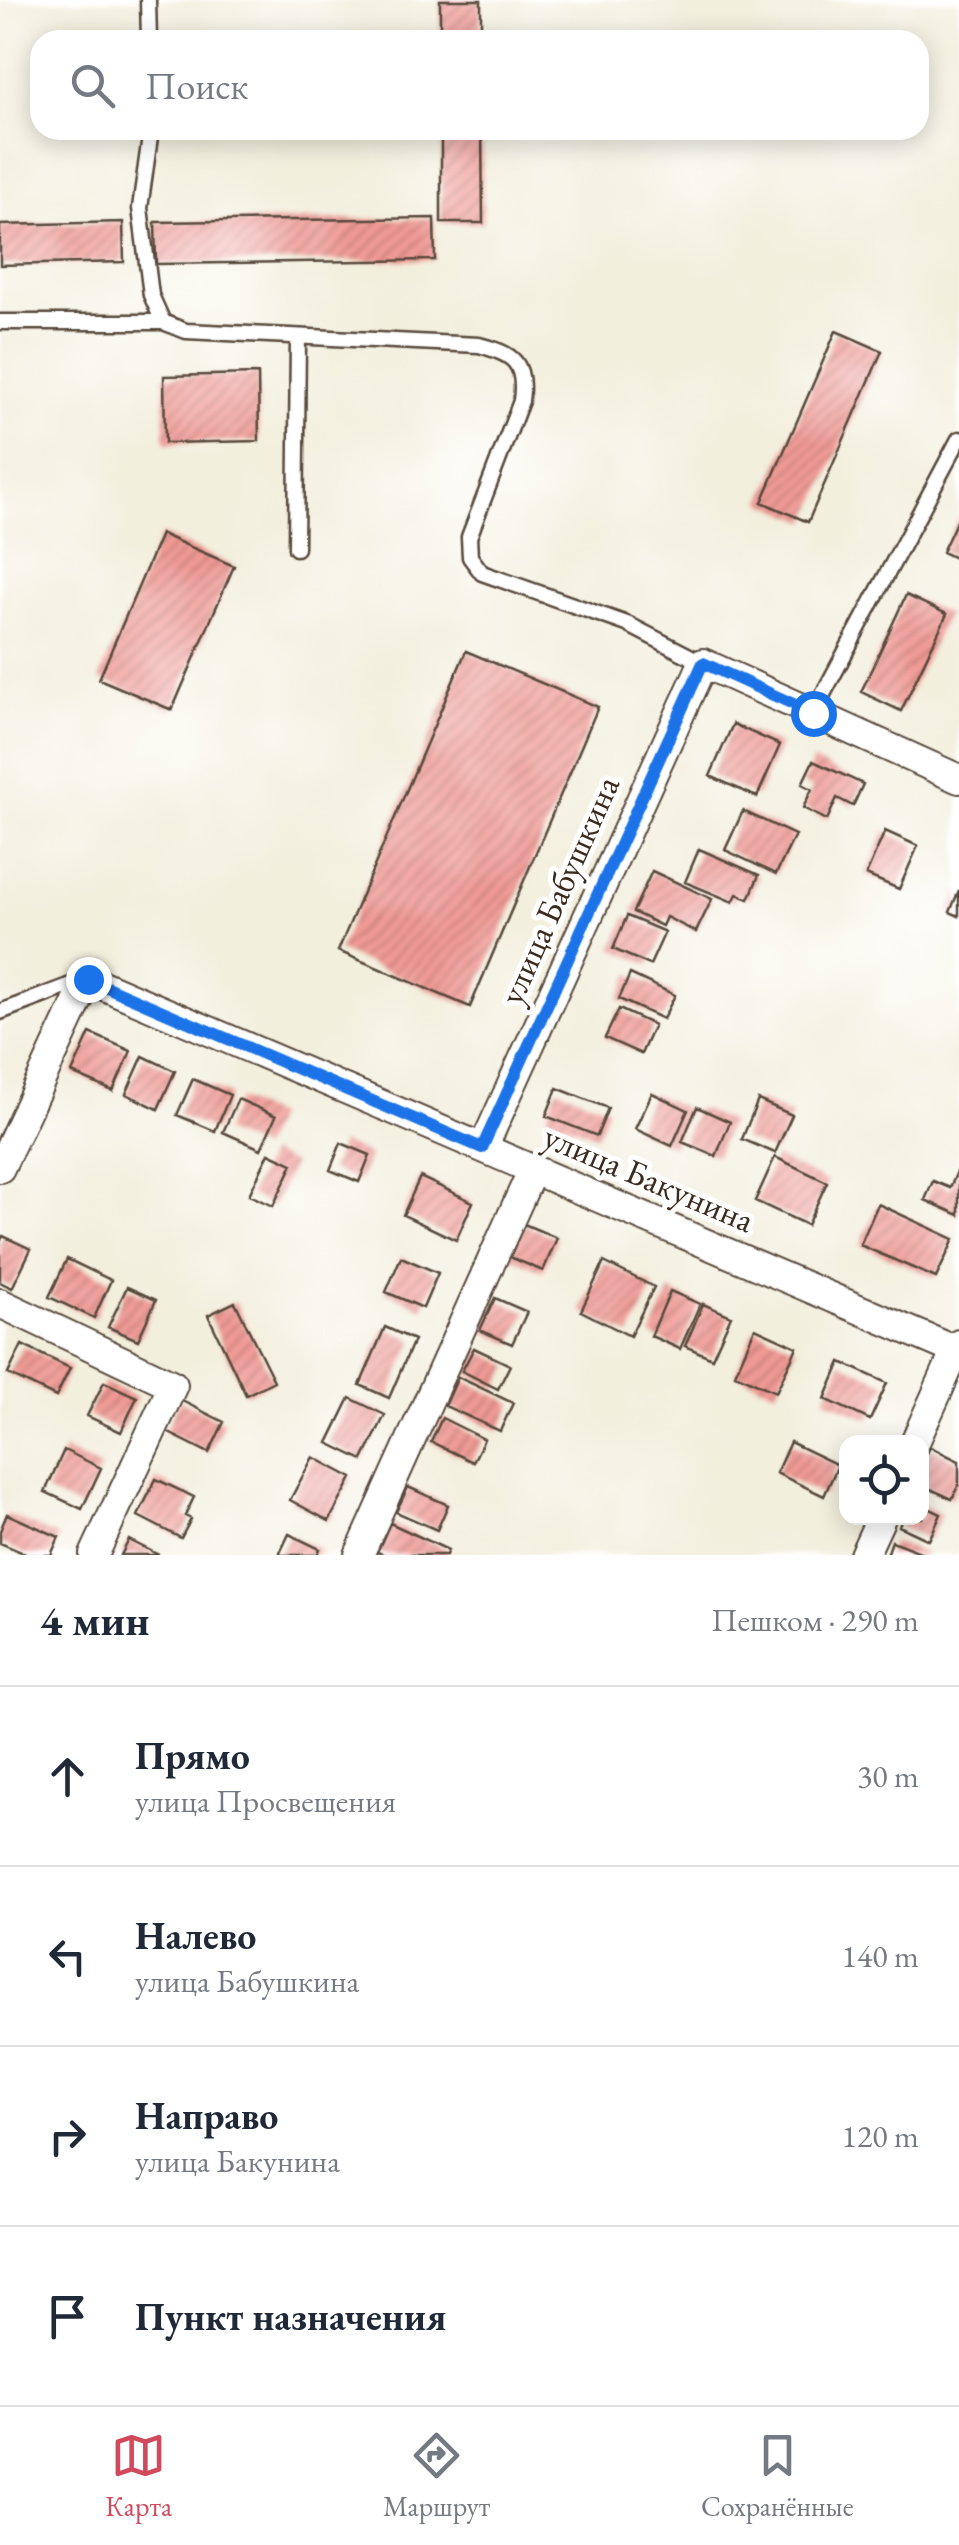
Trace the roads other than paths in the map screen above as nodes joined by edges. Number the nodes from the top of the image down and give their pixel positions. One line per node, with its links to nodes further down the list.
1 (148, 0): 2 (lane)
2 (149, 30)
3 (150, 140): 5 (lane)
4 (0, 322): 5 (lane)
5 (163, 322): 6 (lane)
6 (298, 337): 8 (lane); 9 (lane)
7 (959, 440): 10 (lane)
8 (296, 548)
9 (703, 663): 10 (street); 14 (street, улица Бабушкина)
10 (813, 713): 11 (street)
11 (959, 780)
12 (88, 979): 13 (lane); 14 (street, улица Бакунина); 15 (street)
13 (0, 1012)
14 (482, 1148): 16 (street, улица Бакунина)
15 (0, 1168)
16 (533, 1169): 18 (street, улица Бакунина); 22 (street)
17 (0, 1303): 21 (street)
18 (958, 1349): 19 (street)
19 (918, 1435)
20 (878, 1525): 23 (street)
21 (94, 1555)
22 (360, 1555)
23 (864, 1555)

